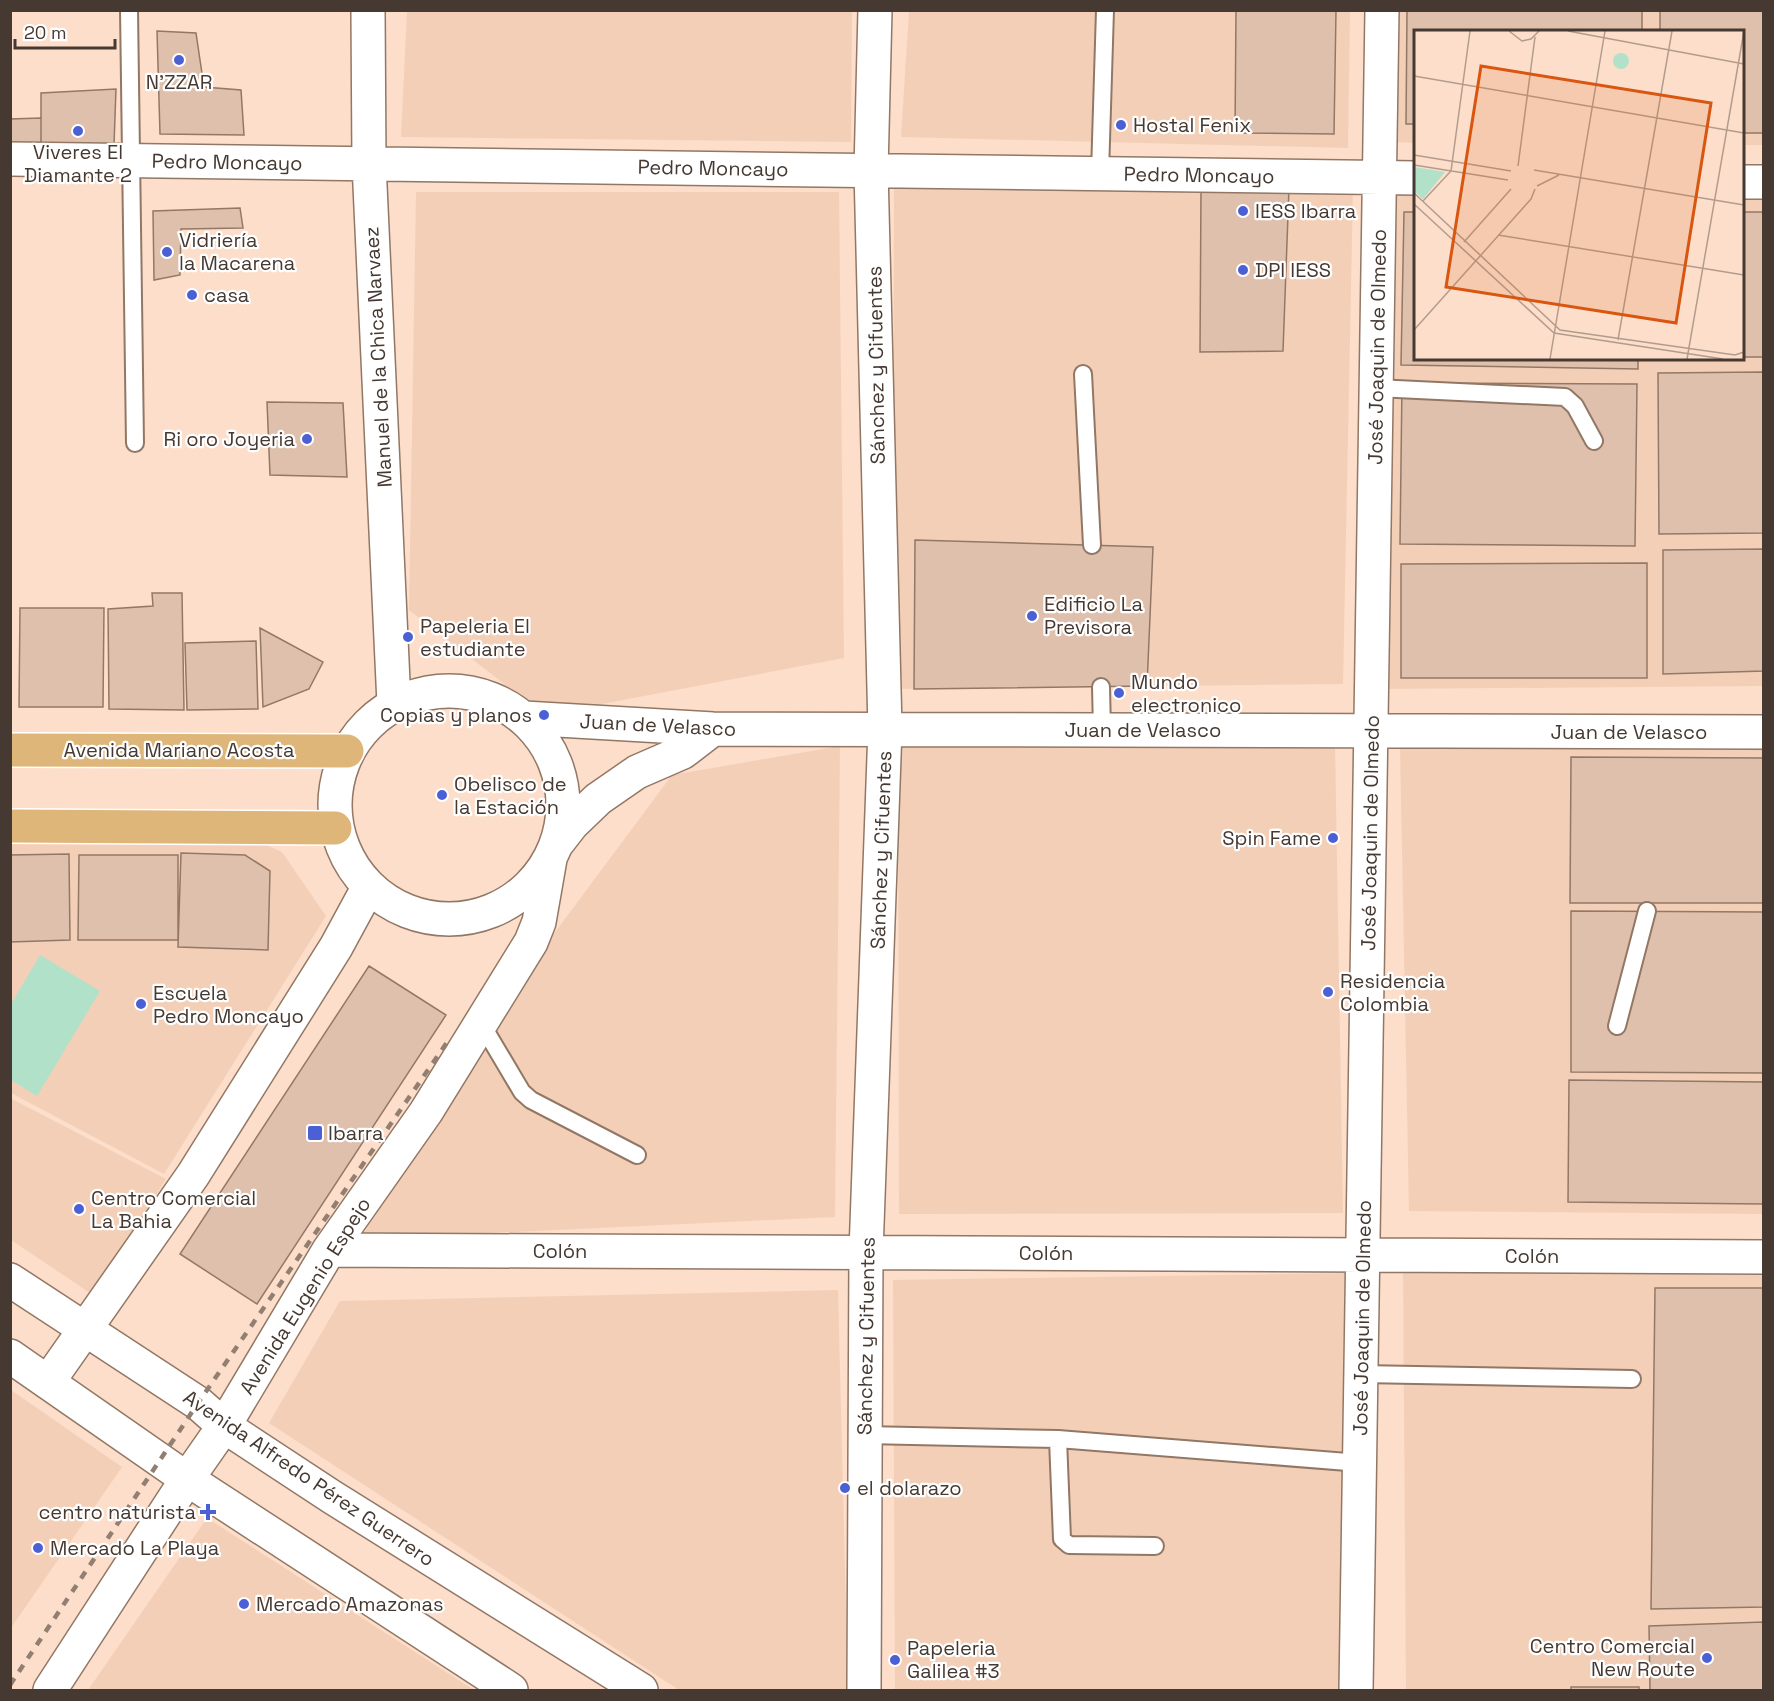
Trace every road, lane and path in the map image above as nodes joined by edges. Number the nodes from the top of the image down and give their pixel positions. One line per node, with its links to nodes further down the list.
1 (129, 10): 7 (lane)
2 (368, 10): 8 (street, Manuel de la Chica Narvaez)
3 (875, 10): 9 (street, Sánchez y Cifuentes)
4 (1104, 10): 10 (lane)
5 (1382, 10): 11 (street, José Joaquin de Olmedo)
6 (10, 159): 7 (street, Pedro Moncayo)
7 (132, 160): 8 (street, Pedro Moncayo); 18 (lane)
8 (369, 164): 9 (street, Pedro Moncayo); 21 (street, Manuel de la Chica Narvaez)
9 (871, 170): 10 (street, Pedro Moncayo); 24 (street, Sánchez y Cifuentes)
10 (1100, 173): 11 (street, Pedro Moncayo)
11 (1380, 177): 12 (street, Pedro Moncayo); 16 (street, José Joaquin de Olmedo)
12 (1414, 178)
13 (1744, 182): 14 (street)
14 (1764, 182)
15 (1083, 374): 19 (lane)
16 (1376, 387): 17 (lane); 26 (street, José Joaquin de Olmedo)
17 (1594, 441)
18 (135, 443)
19 (1092, 545)
20 (1101, 687): 25 (lane)
21 (394, 704): 22 (street); 29 (street)
22 (524, 718): 23 (street, Juan de Velasco); 32 (street, Avenida Eugenio Espejo)
23 (713, 729): 24 (street, Juan de Velasco); 32 (street)
24 (885, 729): 25 (street, Juan de Velasco); 39 (street, Sánchez y Cifuentes)
25 (1102, 730): 26 (street, Juan de Velasco)
26 (1371, 731): 27 (street, Juan de Velasco); 40 (street, José Joaquin de Olmedo)
27 (1764, 732)
28 (10, 750): 29 (main road, Avenida Mariano Acosta)
29 (347, 751): 31 (street)
30 (10, 826): 31 (main road)
31 (335, 828): 33 (street)
32 (554, 851): 33 (street); 35 (street, Avenida Eugenio Espejo)
33 (368, 888): 43 (street)
34 (1647, 911): 36 (lane)
35 (481, 1023): 37 (lane); 38 (street, Avenida Eugenio Espejo)
36 (1617, 1026)
37 (637, 1155)
38 (329, 1250): 39 (street, Colón); 48 (street, Avenida Eugenio Espejo)
39 (866, 1252): 40 (street, Colón); 49 (street, Sánchez y Cifuentes)
40 (1363, 1255): 41 (street, Colón); 45 (street, José Joaquin de Olmedo)
41 (1764, 1257)
42 (10, 1280): 43 (street, Avenida Alfredo Pérez Guerrero)
43 (86, 1331): 47 (street); 48 (street, Avenida Alfredo Pérez Guerrero)
44 (10, 1356): 47 (street)
45 (1361, 1374): 46 (lane); 51 (street, José Joaquin de Olmedo)
46 (1632, 1378)
47 (48, 1382): 52 (street)
48 (224, 1426): 52 (street, Avenida Eugenio Espejo); 56 (street, Avenida Alfredo Pérez Guerrero)
49 (865, 1435): 50 (lane); 57 (street, Sánchez y Cifuentes)
50 (1058, 1438): 51 (lane); 53 (lane)
51 (1360, 1463): 58 (street, José Joaquin de Olmedo)
52 (186, 1479): 54 (street, Avenida Eugenio Espejo); 55 (street)
53 (1155, 1546)
54 (50, 1690)
55 (511, 1690)
56 (641, 1690)
57 (864, 1690)
58 (1356, 1690)

